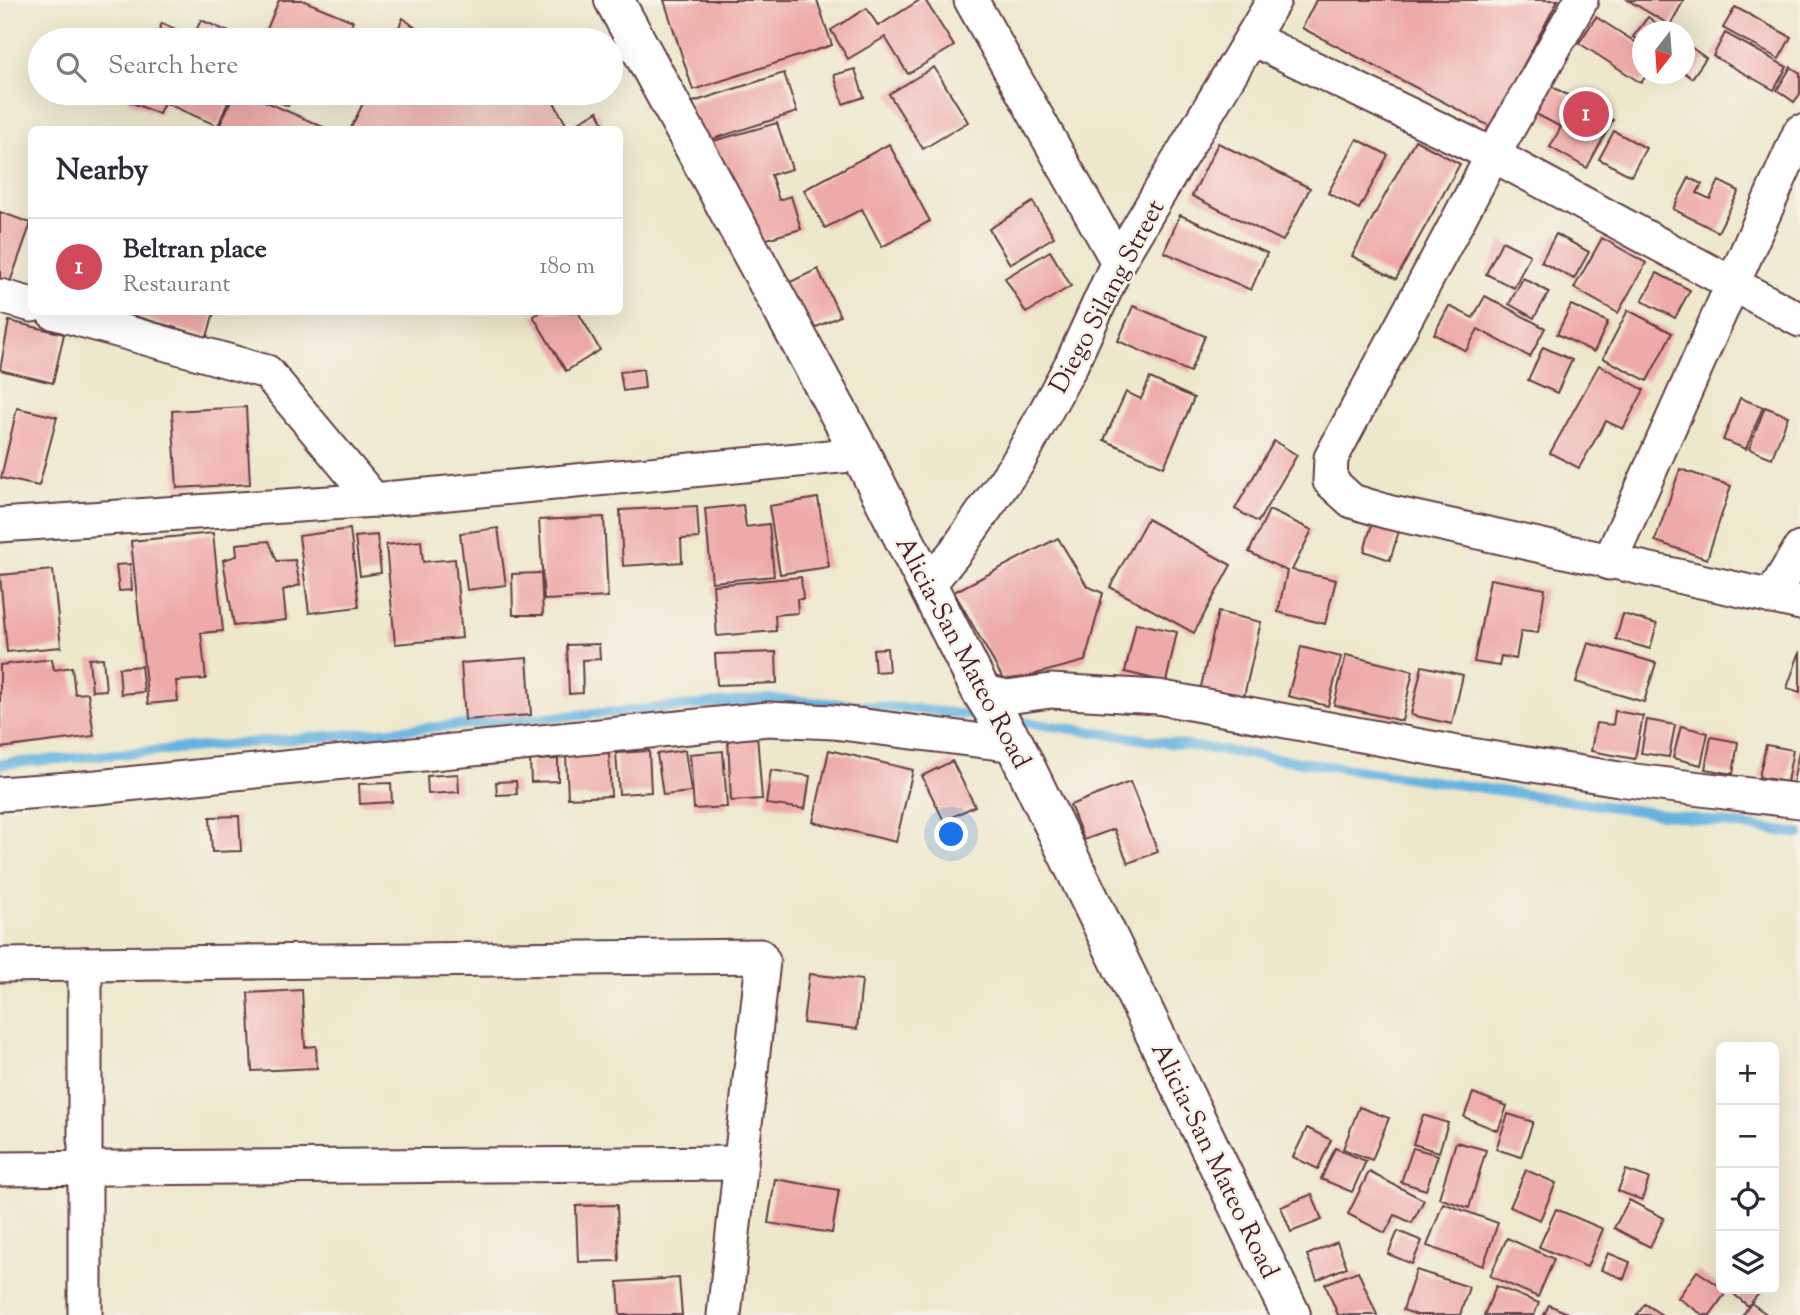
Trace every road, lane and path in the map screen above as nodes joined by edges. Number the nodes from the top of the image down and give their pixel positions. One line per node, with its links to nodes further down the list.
1 (614, 0): 14 (main road, Alicia-San Mateo Road)
2 (971, 0): 8 (street)
3 (1274, 0): 5 (street, Diego Silang Street)
4 (1581, 0): 7 (street)
5 (1253, 39): 7 (street); 8 (street, Diego Silang Street)
6 (1800, 132): 9 (street)
7 (1493, 155): 9 (street); 18 (street)
8 (1118, 262): 19 (street, Diego Silang Street)
9 (1732, 283): 13 (street); 18 (street)
10 (0, 296): 11 (street)
11 (28, 304)
12 (64, 315): 15 (street)
13 (1800, 320)
14 (861, 454): 15 (street); 19 (main road, Alicia-San Mateo Road)
15 (374, 500): 16 (street)
16 (0, 525)
17 (1800, 549): 20 (street)
18 (1609, 563): 20 (street)
19 (928, 585): 21 (main road, Alicia-San Mateo Road)
20 (1786, 600)
21 (981, 691): 22 (main road, Alicia-San Mateo Road); 24 (street)
22 (1015, 745): 23 (street); 32 (main road, Alicia-San Mateo Road)
23 (0, 794)
24 (1800, 801)
25 (85, 964): 26 (street); 27 (street); 28 (street)
26 (0, 965)
27 (741, 1163): 28 (street); 31 (street)
28 (86, 1168): 29 (street); 30 (street)
29 (0, 1169)
30 (85, 1315)
31 (724, 1315)
32 (1291, 1315)

